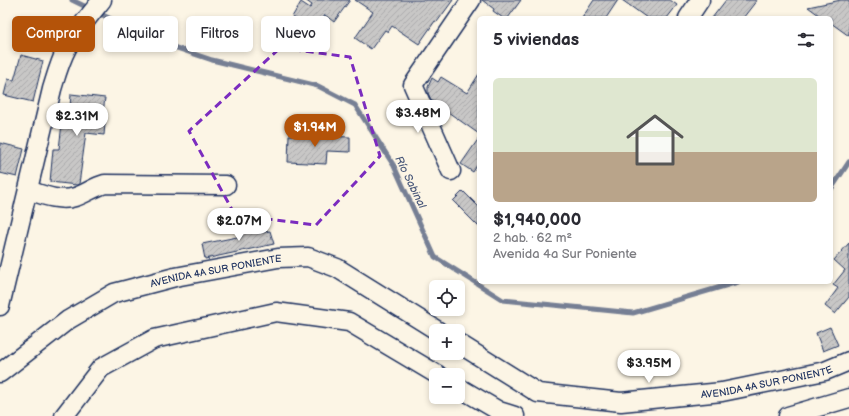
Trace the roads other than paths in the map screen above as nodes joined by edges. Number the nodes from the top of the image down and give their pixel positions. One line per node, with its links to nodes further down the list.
1 (102, 0): 7 (street)
2 (471, 0): 5 (street)
3 (700, 0): 4 (street)
4 (689, 16)
5 (451, 171)
6 (226, 185): 7 (street)
7 (28, 190): 8 (street)
8 (0, 306)
9 (429, 325): 13 (street, AVENIDA 4A SUR PONIENTE)
10 (465, 347): 11 (street, AVENIDA 4A SUR PONIENTE)
11 (849, 362)
12 (429, 370): 16 (street)
13 (0, 373)
14 (465, 391): 17 (street)
15 (849, 398): 18 (street)
16 (64, 416)
17 (515, 416)
18 (788, 416)

